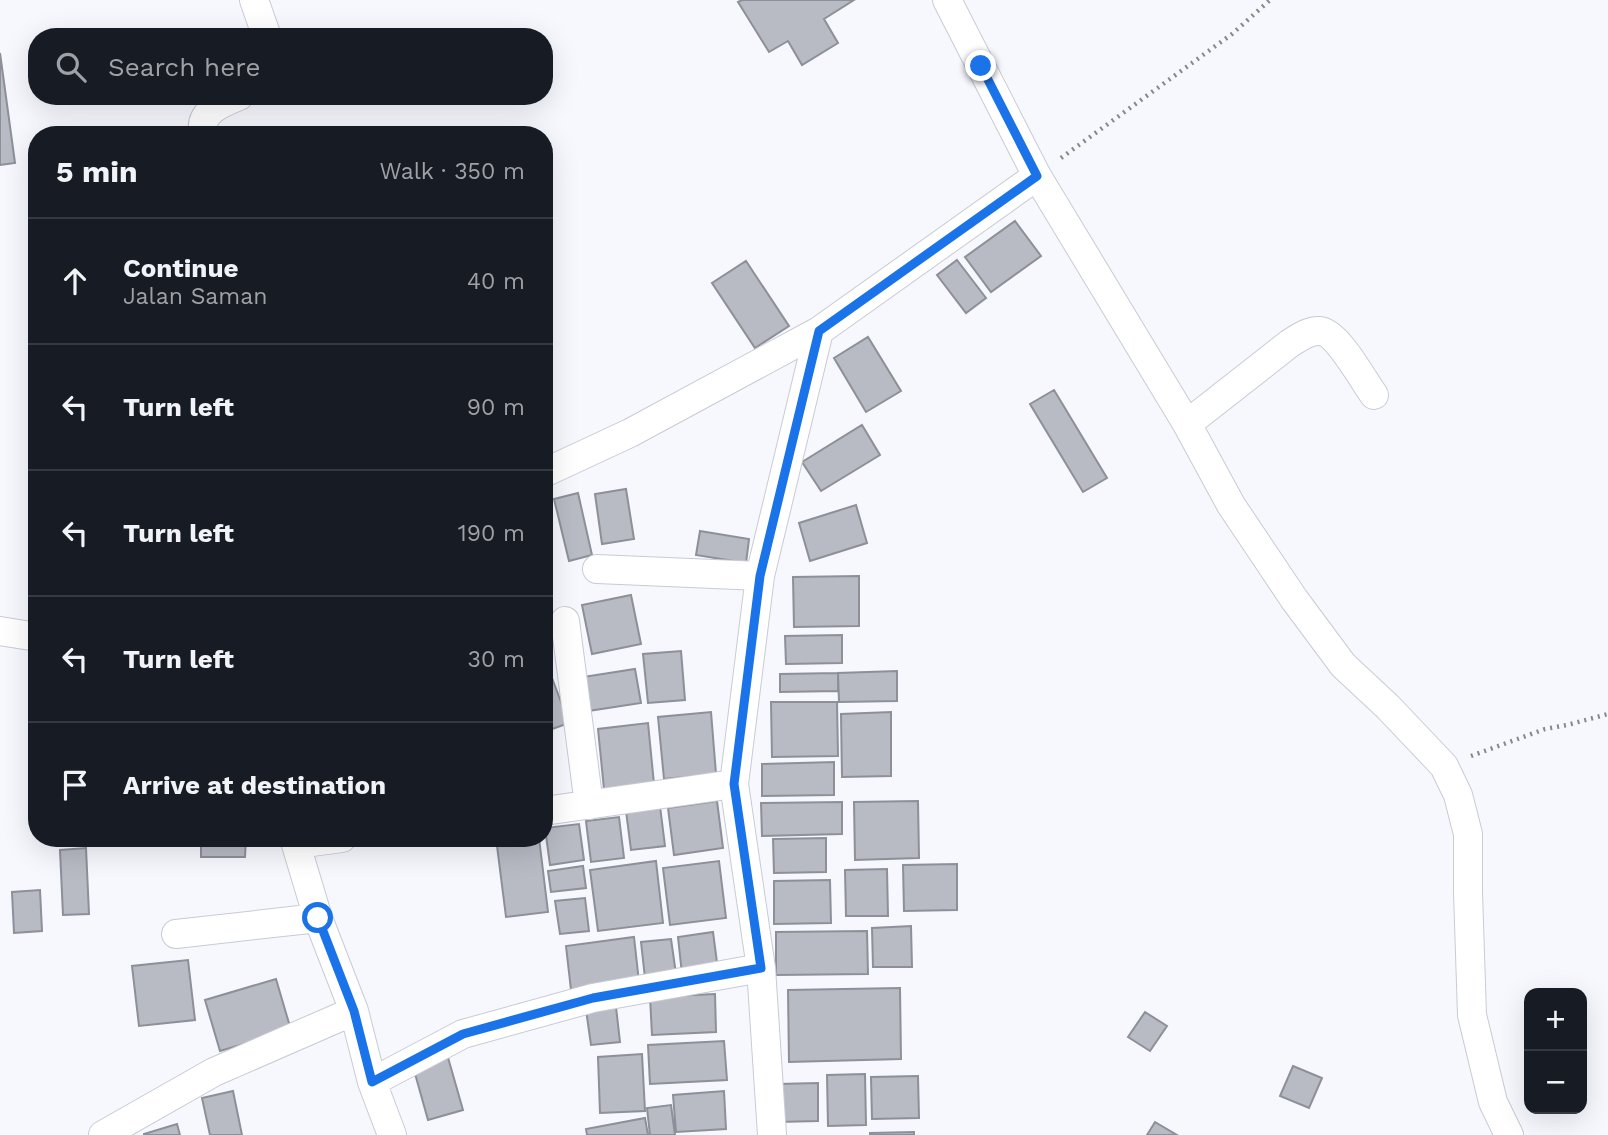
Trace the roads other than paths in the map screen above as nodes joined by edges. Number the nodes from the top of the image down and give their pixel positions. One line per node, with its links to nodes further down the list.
1 (254, 0): 3 (street)
2 (947, 0): 6 (street)
3 (264, 28)
4 (219, 105): 5 (street)
5 (203, 126)
6 (1037, 176): 7 (street); 9 (street)
7 (819, 331): 10 (street); 12 (street)
8 (1374, 395): 9 (street)
9 (1187, 424): 28 (street)
10 (553, 469)
11 (597, 569): 12 (street)
12 (760, 576): 16 (street)
13 (565, 621): 17 (street)
14 (0, 631): 15 (street)
15 (28, 636)
16 (734, 784): 17 (street); 22 (street)
17 (589, 805): 18 (street)
18 (553, 810)
19 (297, 847): 20 (street)
20 (318, 918): 21 (street); 23 (street)
21 (176, 934)
22 (761, 968): 24 (street); 27 (street)
23 (354, 1011): 24 (street); 25 (street)
24 (372, 1082): 26 (street)
25 (103, 1135)
26 (392, 1135)
27 (772, 1135)
28 (1509, 1135)

